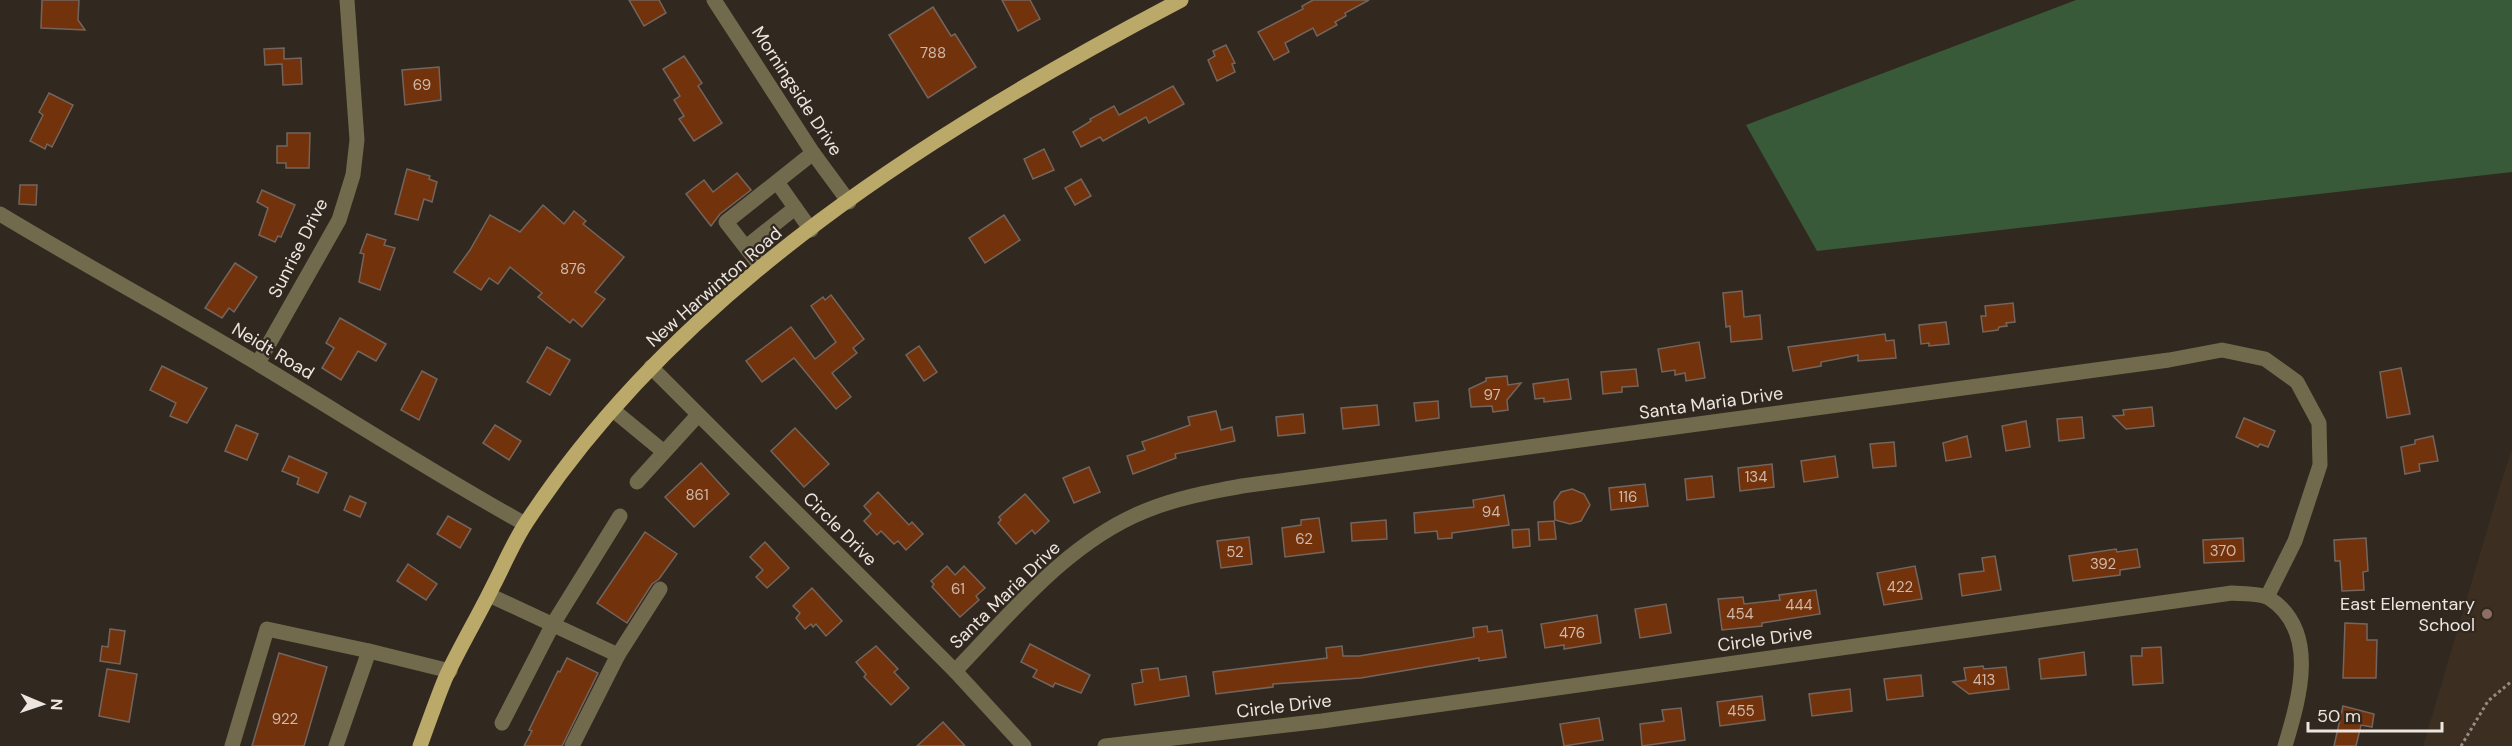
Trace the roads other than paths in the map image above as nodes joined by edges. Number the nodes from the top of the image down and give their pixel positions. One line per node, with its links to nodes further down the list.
1 (346, 0): 12 (street, Sunrise Drive)
2 (714, 0): 4 (street, Morningside Drive)
3 (1181, 0): 6 (main road, New Harwinton Road)
4 (813, 153): 5 (street); 6 (street, Morningside Drive)
5 (777, 182): 7 (street); 10 (street)
6 (849, 202): 9 (main road, New Harwinton Road)
7 (795, 208): 9 (street); 10 (street)
8 (0, 214): 12 (street, Neidt Road)
9 (811, 230): 11 (main road, New Harwinton Road)
10 (746, 247): 11 (street)
11 (761, 267): 13 (main road, New Harwinton Road)
12 (258, 363): 19 (street, Neidt Road)
13 (651, 368): 14 (main road, New Harwinton Road); 15 (street, Circle Drive)
14 (613, 410): 16 (street); 19 (main road, New Harwinton Road)
15 (698, 415): 16 (street); 27 (street, Circle Drive)
16 (664, 452): 17 (street)
17 (638, 482)
18 (620, 516): 23 (street)
19 (525, 524): 21 (main road, New Harwinton Road)
20 (660, 589): 25 (street)
21 (489, 595): 23 (street); 26 (main road, New Harwinton Road)
22 (2267, 597): 27 (street, Santa Maria Drive); 34 (street, Circle Drive); 35 (street)
23 (553, 624): 25 (street); 28 (street)
24 (369, 651): 26 (street); 29 (street); 30 (street)
25 (618, 655): 32 (street)
26 (450, 671): 31 (main road, New Harwinton Road)
27 (954, 671): 33 (street, Circle Drive)
28 (502, 723)
29 (232, 746)
30 (336, 746)
31 (420, 746)
32 (572, 746)
33 (1024, 746)
34 (1105, 746)
35 (2285, 746)

